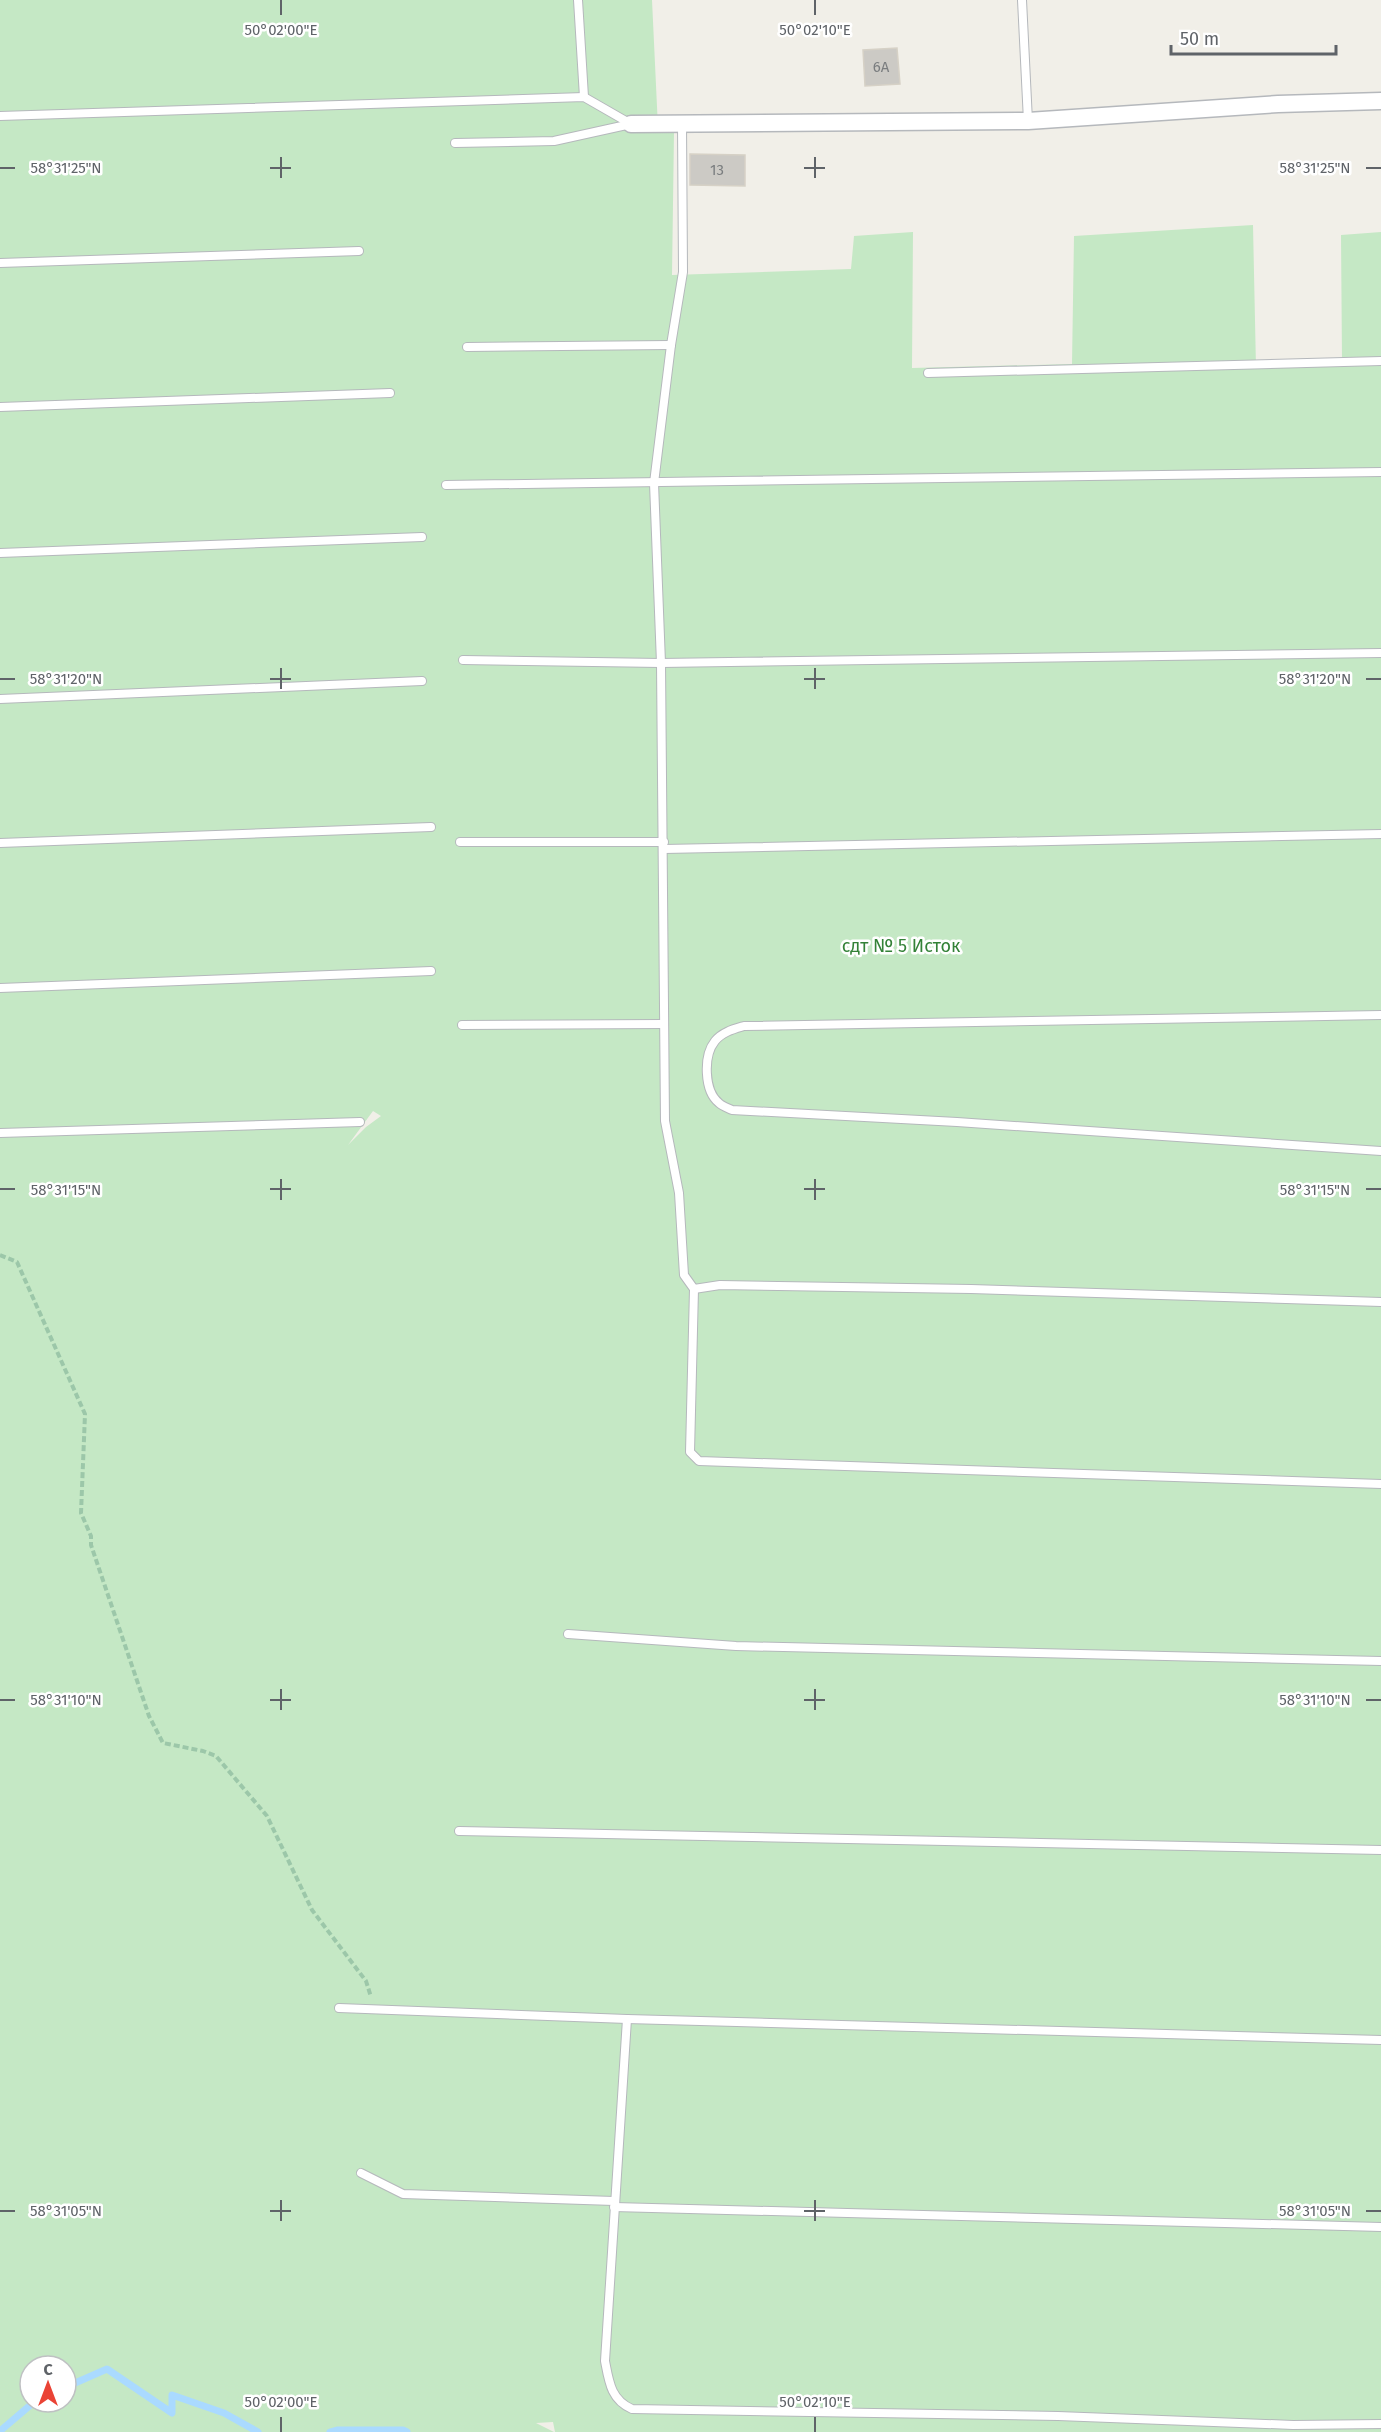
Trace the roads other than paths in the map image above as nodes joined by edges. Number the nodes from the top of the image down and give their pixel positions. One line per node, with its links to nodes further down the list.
1 (578, 0): 3 (lane)
2 (1022, 0): 6 (lane)
3 (584, 97): 5 (lane); 7 (lane)
4 (1381, 101): 6 (street)
5 (0, 116)
6 (1028, 121): 8 (street)
7 (631, 124): 8 (street); 9 (lane)
8 (682, 124): 12 (lane)
9 (455, 143)
10 (359, 251): 11 (lane)
11 (0, 263)
12 (671, 345): 13 (lane); 19 (lane)
13 (467, 347)
14 (1381, 361): 15 (lane)
15 (928, 373)
16 (390, 393): 17 (lane)
17 (0, 407)
18 (1381, 472): 19 (lane)
19 (654, 483): 20 (lane); 25 (lane)
20 (446, 485)
21 (422, 537): 22 (lane)
22 (0, 553)
23 (1381, 654): 25 (lane)
24 (463, 660): 25 (lane)
25 (661, 663): 32 (lane)
26 (422, 681): 27 (lane)
27 (0, 699)
28 (431, 826): 31 (lane)
29 (1381, 834): 32 (lane)
30 (460, 842): 32 (lane)
31 (0, 843)
32 (664, 846): 36 (lane)
33 (431, 971): 34 (lane)
34 (0, 988)
35 (1381, 1015): 40 (lane)
36 (664, 1024): 37 (lane); 41 (lane)
37 (462, 1025)
38 (360, 1122): 39 (lane)
39 (0, 1133)
40 (1381, 1150)
41 (694, 1289): 42 (lane); 43 (lane)
42 (1381, 1302)
43 (1381, 1484)
44 (568, 1634): 45 (lane)
45 (1381, 1661)
46 (459, 1831): 47 (lane)
47 (1381, 1850)
48 (339, 2008): 49 (lane)
49 (627, 2019): 50 (lane); 52 (lane)
50 (1381, 2040)
51 (361, 2173): 52 (lane)
52 (614, 2204): 53 (lane); 54 (lane)
53 (1381, 2227)
54 (1381, 2424)

